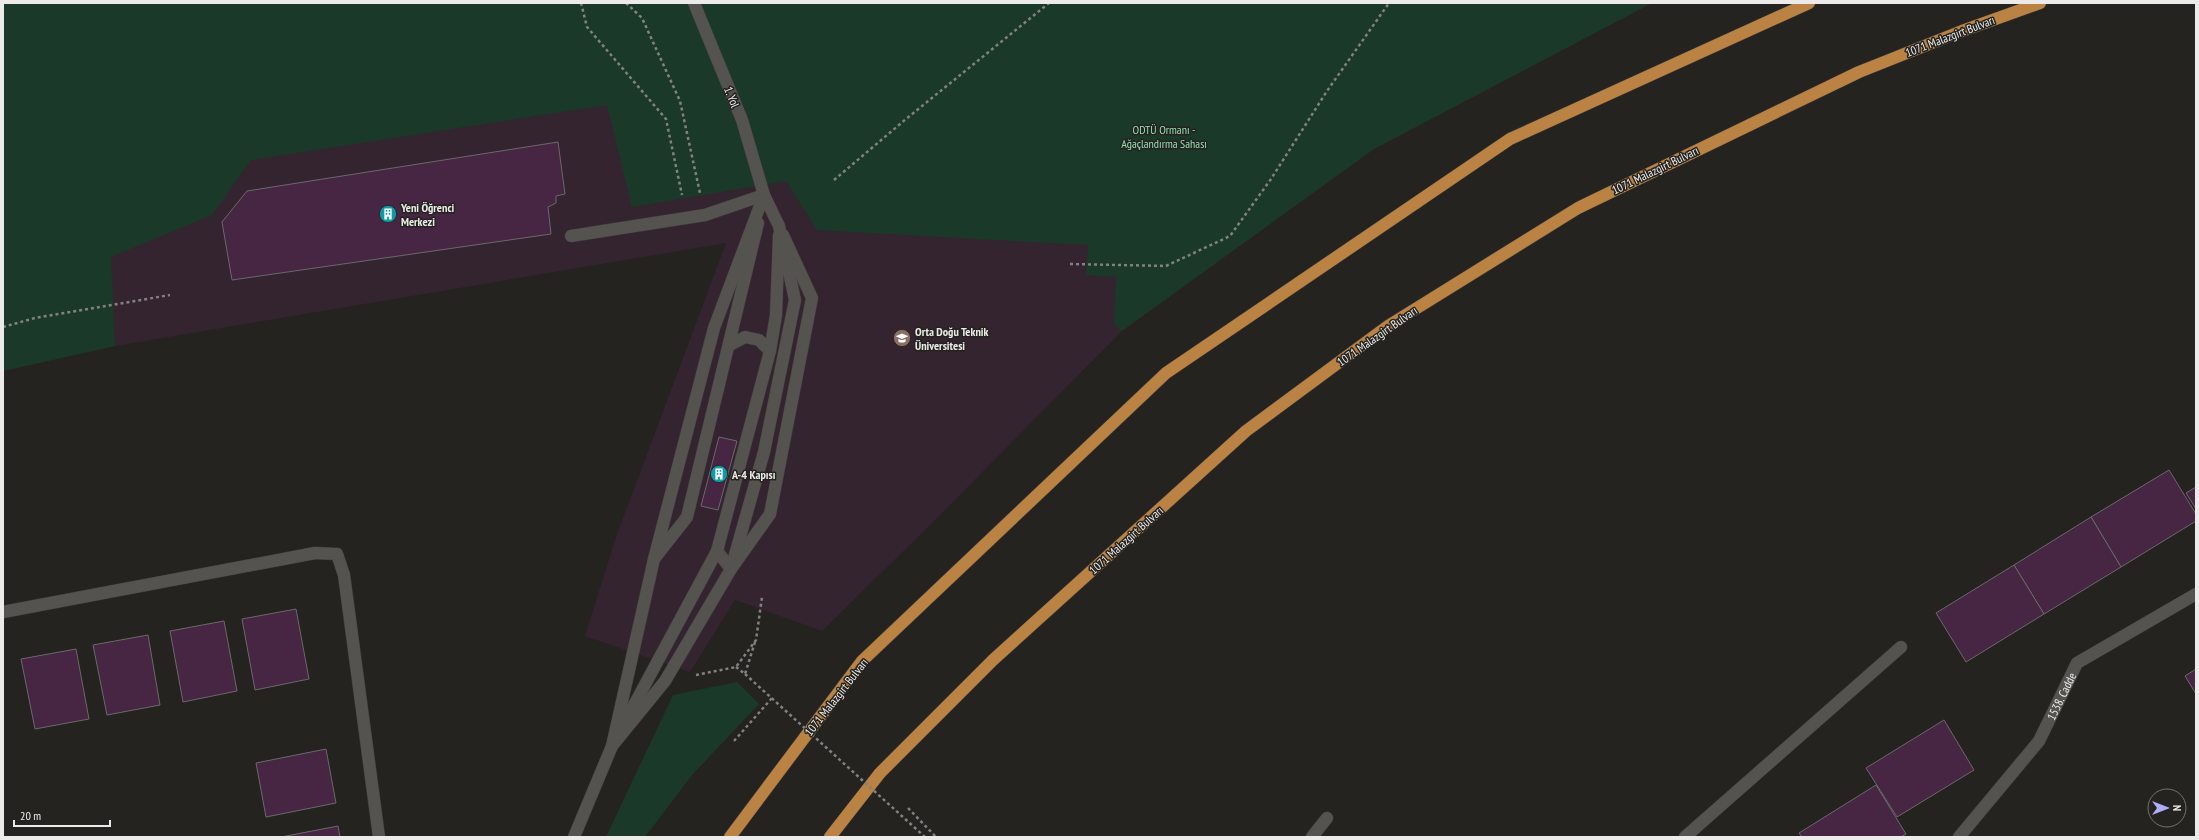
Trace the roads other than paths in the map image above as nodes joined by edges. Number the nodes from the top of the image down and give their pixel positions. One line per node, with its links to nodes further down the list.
1 (694, 3): 4 (street, 1. Yol)
2 (1809, 3): 19 (main road, 1071 Malazgirt Bulvarı)
3 (2040, 3): 20 (main road, 1071 Malazgirt Bulvarı)
4 (764, 194): 5 (street, 1. Yol); 6 (street); 7 (street); 10 (street)
5 (779, 226): 8 (street); 11 (street); 11 (street)
6 (571, 236)
7 (730, 345): 8 (street); 10 (street)
8 (770, 351): 9 (street)
9 (717, 551): 11 (street); 15 (street)
10 (654, 559): 15 (street)
11 (731, 569): 15 (street)
12 (2196, 594): 23 (street, 1538. Cadde)
13 (3, 612): 17 (street)
14 (1902, 647): 22 (street)
15 (612, 746): 18 (street)
16 (1327, 818): 21 (street)
17 (380, 837)
18 (574, 837)
19 (730, 837)
20 (830, 837)
21 (1312, 837)
22 (1685, 837)
23 (1959, 837)

